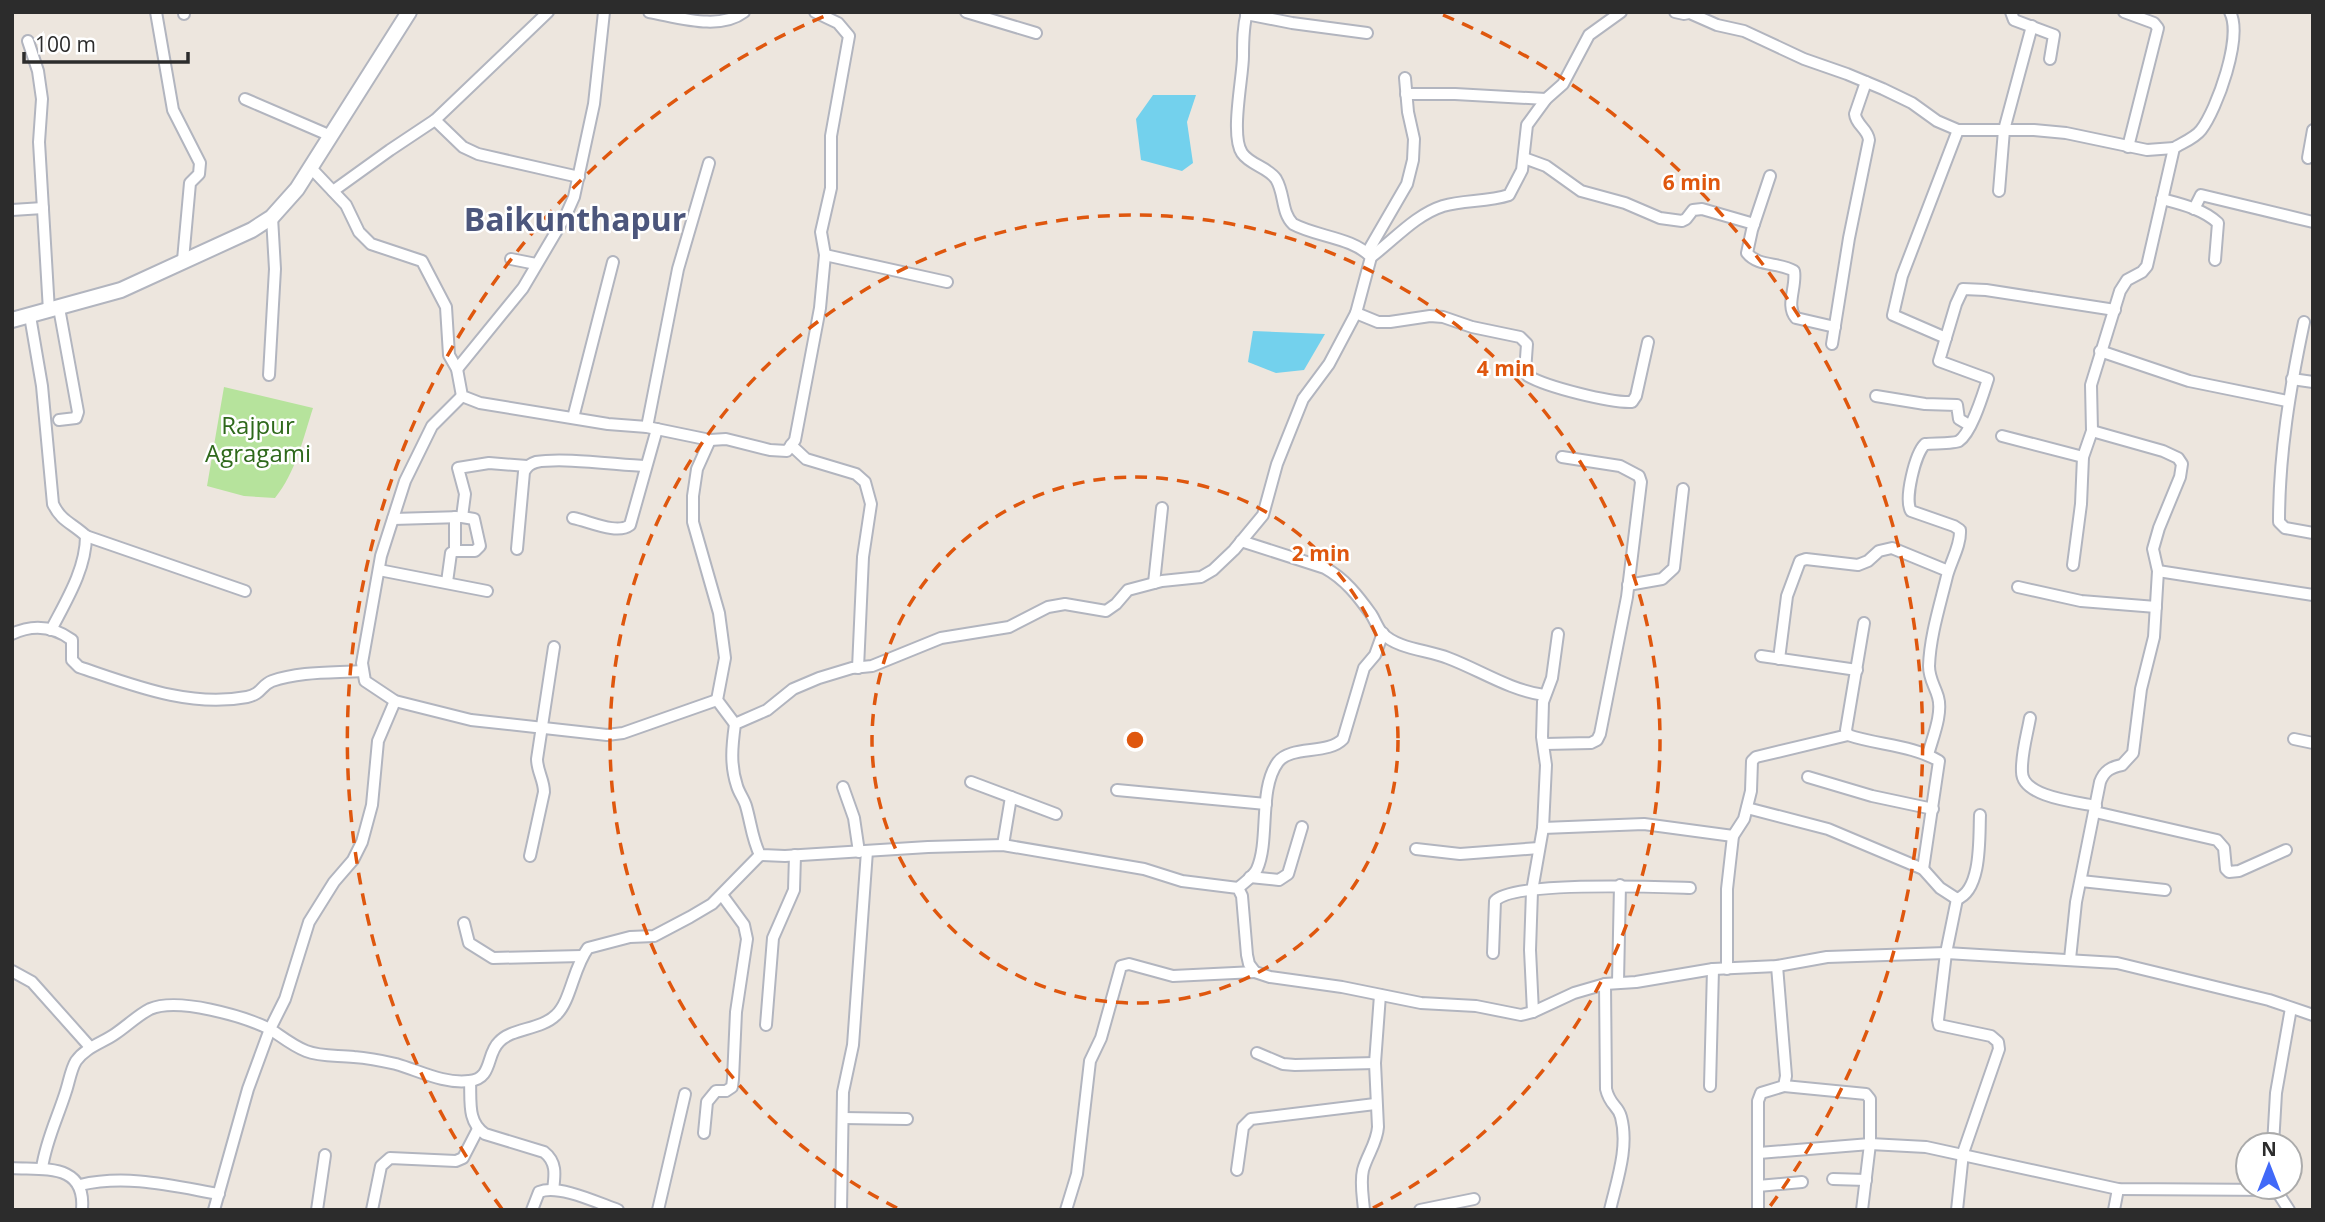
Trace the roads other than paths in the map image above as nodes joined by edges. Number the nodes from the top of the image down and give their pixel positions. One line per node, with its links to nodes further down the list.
1 (156, 12): 53 (street)
2 (409, 12): 32 (main road)
3 (548, 12): 28 (street)
4 (604, 12): 40 (street)
5 (649, 12): 6 (street)
6 (744, 12)
7 (815, 12): 17 (street)
8 (847, 12): 17 (street)
9 (966, 12): 19 (street)
10 (1621, 12): 27 (street)
11 (1675, 12): 16 (street)
12 (2011, 12): 18 (street)
13 (2124, 12): 33 (street)
14 (2230, 12): 34 (street)
15 (1247, 13): 20 (street); 51 (street)
16 (1693, 13): 24 (street)
17 (838, 23): 50 (street)
18 (2032, 26): 22 (street); 30 (street)
19 (1036, 33)
20 (1367, 33)
21 (28, 41): 44 (street)
22 (2050, 59)
23 (1405, 78): 25 (street)
24 (1866, 82): 29 (street); 64 (street)
25 (1406, 94): 27 (street); 51 (street)
26 (245, 99): 32 (street)
27 (1546, 99): 35 (street)
28 (435, 120): 40 (street); 41 (street)
29 (1958, 130): 30 (street); 65 (street)
30 (2004, 130): 33 (street); 42 (street)
31 (2313, 130): 36 (street)
32 (331, 136): 38 (main road)
33 (2128, 147): 34 (street)
34 (2174, 148): 43 (street)
35 (1524, 158): 49 (street); 51 (street)
36 (2308, 158)
37 (709, 163): 79 (street)
38 (311, 169): 41 (street); 47 (main road)
39 (1770, 176): 49 (street)
40 (579, 177): 56 (street)
41 (333, 191): 69 (street)
42 (1999, 191)
43 (2162, 199): 45 (street); 59 (street)
44 (43, 208): 46 (street); 58 (street)
45 (2194, 209): 48 (street); 54 (street)
46 (12, 210)
47 (272, 217): 53 (main road); 70 (street)
48 (2313, 222)
49 (1754, 223): 64 (street)
50 (825, 255): 57 (street); 83 (street)
51 (1369, 255): 60 (street)
52 (511, 259): 56 (street)
53 (183, 260): 58 (main road)
54 (2215, 260)
55 (613, 262): 76 (street)
56 (536, 264): 69 (street)
57 (947, 282)
58 (54, 310): 61 (main road); 77 (street)
59 (2115, 310): 65 (street); 68 (street)
60 (1356, 313): 66 (street); 95 (street)
61 (30, 316): 62 (main road); 94 (street)
62 (12, 320)
63 (2304, 321): 71 (street)
64 (1835, 327): 67 (street)
65 (1946, 338): 78 (street)
66 (1648, 342)
67 (1832, 344)
68 (2100, 351): 75 (street); 80 (street)
69 (457, 369): 73 (street)
70 (269, 375)
71 (2292, 379): 72 (street); 75 (street)
72 (2313, 382)
73 (462, 396): 76 (street); 92 (street)
74 (1876, 396): 78 (street)
75 (2287, 401): 93 (street)
76 (573, 418): 79 (street)
77 (59, 420)
78 (1969, 425): 100 (street)
79 (652, 428): 82 (street); 87 (street)
80 (2092, 431): 85 (street); 101 (street)
81 (2002, 436): 85 (street)
82 (710, 440): 83 (street); 122 (street)
83 (791, 445): 118 (street)
84 (1562, 457): 104 (street)
85 (2083, 457): 98 (street)
86 (527, 466): 87 (street); 90 (street); 96 (street)
87 (646, 466): 91 (street)
88 (1684, 489): 104 (street)
89 (1162, 508): 103 (street)
90 (458, 517): 92 (street); 97 (street); 97 (street)
91 (573, 517)
92 (393, 519): 99 (street)
93 (2313, 533)
94 (86, 536): 106 (street); 111 (street)
95 (1241, 541): 103 (street); 112 (street)
96 (517, 549)
97 (455, 551): 102 (street)
98 (2073, 565)
99 (379, 570): 102 (street); 120 (street)
100 (1948, 571): 117 (street); 131 (street)
101 (2158, 571): 108 (street); 109 (street)
102 (447, 582): 107 (street)
103 (1154, 583): 118 (street)
104 (1629, 585): 130 (street)
105 (2018, 587): 109 (street)
106 (245, 591)
107 (487, 591)
108 (2313, 595)
109 (2156, 607): 140 (street)
110 (1864, 623): 119 (street)
111 (51, 630): 114 (street); 120 (street)
112 (1383, 633): 121 (street); 137 (street)
113 (1558, 634): 121 (street)
114 (12, 635)
115 (554, 647): 126 (street)
116 (1761, 656): 117 (street)
117 (1779, 659): 119 (street)
118 (858, 668): 125 (street)
119 (1857, 670): 127 (street)
120 (363, 671): 123 (street)
121 (1544, 695): 130 (street)
122 (717, 700): 125 (street); 126 (street)
123 (395, 701): 126 (street); 181 (street)
124 (2030, 718): 140 (street)
125 (735, 724): 151 (street)
126 (542, 728): 153 (street)
127 (1848, 735): 131 (street); 138 (street)
128 (2294, 739): 129 (street)
129 (2313, 743)
130 (1545, 744): 144 (street)
131 (1928, 755): 139 (street)
132 (1808, 777): 139 (street)
133 (971, 782): 136 (street)
134 (843, 788): 150 (street)
135 (1117, 790): 137 (street)
136 (1011, 797): 141 (street); 146 (street)
137 (1266, 804): 155 (street)
138 (1747, 808): 145 (street); 154 (street)
139 (1933, 809): 154 (street)
140 (2096, 809): 149 (street); 156 (street)
141 (1056, 814)
142 (1980, 815): 163 (street)
143 (1302, 827): 155 (street)
144 (1543, 828): 145 (street); 147 (street)
145 (1733, 836): 171 (street)
146 (1003, 845): 150 (street); 158 (street)
147 (1539, 848): 148 (street); 161 (street)
148 (1416, 849)
149 (2287, 850)
150 (863, 851): 152 (street); 190 (street)
151 (760, 855): 152 (street); 162 (street)
152 (795, 855): 180 (street)
153 (530, 856)
154 (1923, 869): 163 (street)
155 (1250, 877): 158 (street)
156 (2081, 881): 160 (street); 168 (street)
157 (1620, 885): 159 (street); 161 (street); 174 (street)
158 (1238, 888): 173 (street)
159 (1690, 888)
160 (2165, 890)
161 (1532, 891): 165 (street); 178 (street)
162 (722, 895): 167 (street); 194 (street)
163 (1957, 899): 166 (street)
164 (464, 923): 167 (street)
165 (1493, 953)
166 (1946, 953): 168 (street); 169 (street); 197 (street)
167 (582, 956): 185 (street)
168 (2070, 959): 177 (street)
169 (1777, 966): 171 (street); 187 (street)
170 (1713, 969): 171 (street); 174 (street); 186 (street)
171 (1727, 969)
172 (12, 971): 182 (street)
173 (1255, 972): 176 (street); 220 (street)
174 (1618, 982): 175 (street)
175 (1605, 984): 178 (street); 223 (street)
176 (1380, 995): 178 (street); 184 (street)
177 (2291, 1008): 179 (street); 193 (street)
178 (1533, 1012)
179 (2313, 1015)
180 (766, 1026)
181 (270, 1029): 182 (street); 185 (street); 210 (street)
182 (90, 1047): 200 (street)
183 (1257, 1053): 184 (street)
184 (1375, 1063): 189 (street)
185 (470, 1082): 192 (street)
186 (1710, 1086)
187 (1784, 1086): 195 (street); 196 (street)
188 (685, 1094): 218 (street)
189 (1376, 1104): 201 (street); 221 (street)
190 (843, 1118): 191 (street); 219 (street)
191 (907, 1119)
192 (478, 1129): 209 (street); 215 (street)
193 (2274, 1131)
194 (704, 1133)
195 (1870, 1144): 196 (street); 197 (street); 203 (street)
196 (1759, 1153): 206 (street)
197 (1963, 1153): 208 (street); 226 (street)
198 (324, 1154): 214 (street)
199 (12, 1168): 200 (street)
200 (42, 1168): 205 (street)
201 (1237, 1170)
202 (1833, 1179): 203 (street)
203 (1866, 1180): 225 (street)
204 (1802, 1182): 206 (street)
205 (80, 1185): 210 (street); 212 (street)
206 (1758, 1186): 224 (street)
207 (2234, 1188): 208 (street)
208 (2118, 1189): 227 (street)
209 (553, 1190): 216 (street); 217 (street)
210 (219, 1194): 213 (street)
211 (1474, 1199): 222 (street)
212 (82, 1210)
213 (214, 1210)
214 (317, 1210)
215 (372, 1210)
216 (532, 1210)
217 (618, 1210)
218 (658, 1210)
219 (841, 1210)
220 (1066, 1210)
221 (1364, 1210)
222 (1420, 1210)
223 (1611, 1210)
224 (1758, 1210)
225 (1862, 1210)
226 (1957, 1210)
227 (2114, 1210)

